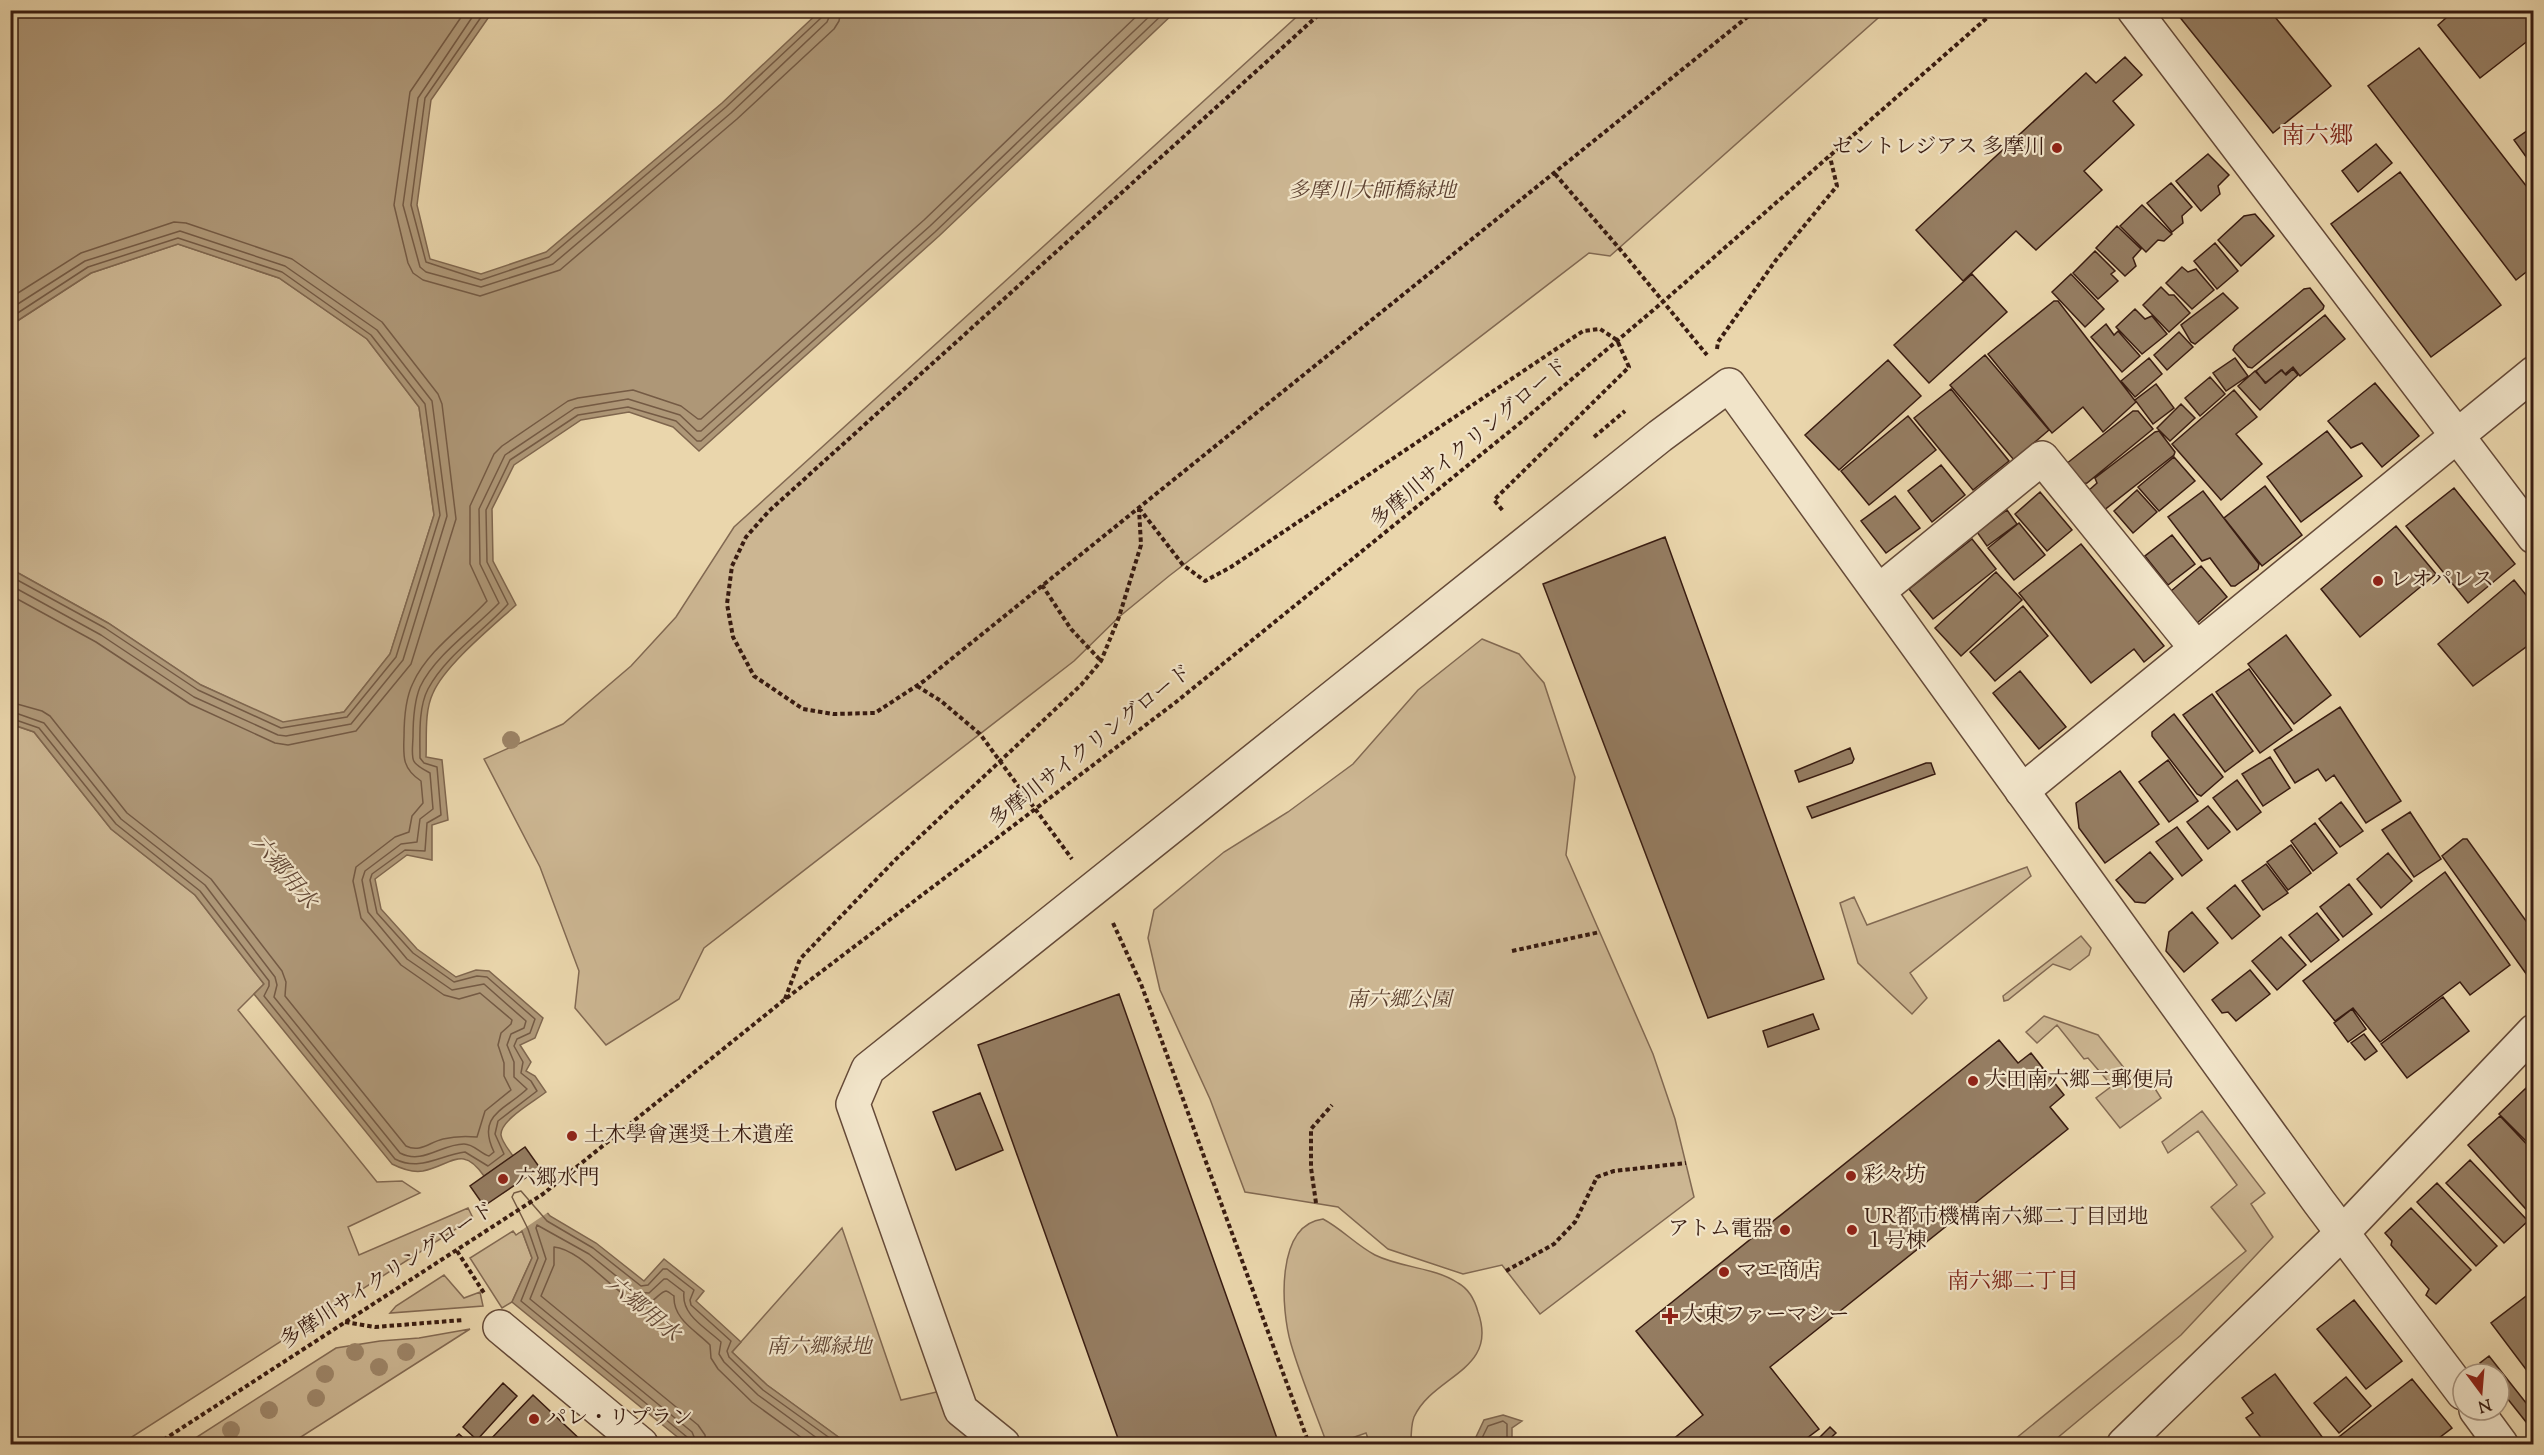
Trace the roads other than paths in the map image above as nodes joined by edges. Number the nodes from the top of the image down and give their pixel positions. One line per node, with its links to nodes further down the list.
1 (2134, 10): 3 (street)
2 (2534, 373): 3 (street)
3 (2458, 436): 4 (street); 6 (street)
4 (2534, 537)
5 (1879, 591): 6 (street); 7 (street); 14 (street)
6 (2196, 648): 7 (street)
7 (2022, 791): 9 (street)
8 (2534, 1031): 9 (street)
9 (2343, 1232): 11 (street); 15 (street)
10 (500, 1327): 13 (street)
11 (2451, 1377)
12 (2485, 1422): 16 (street)
13 (641, 1444)
14 (1003, 1444)
15 (2124, 1444)
16 (2501, 1444)

